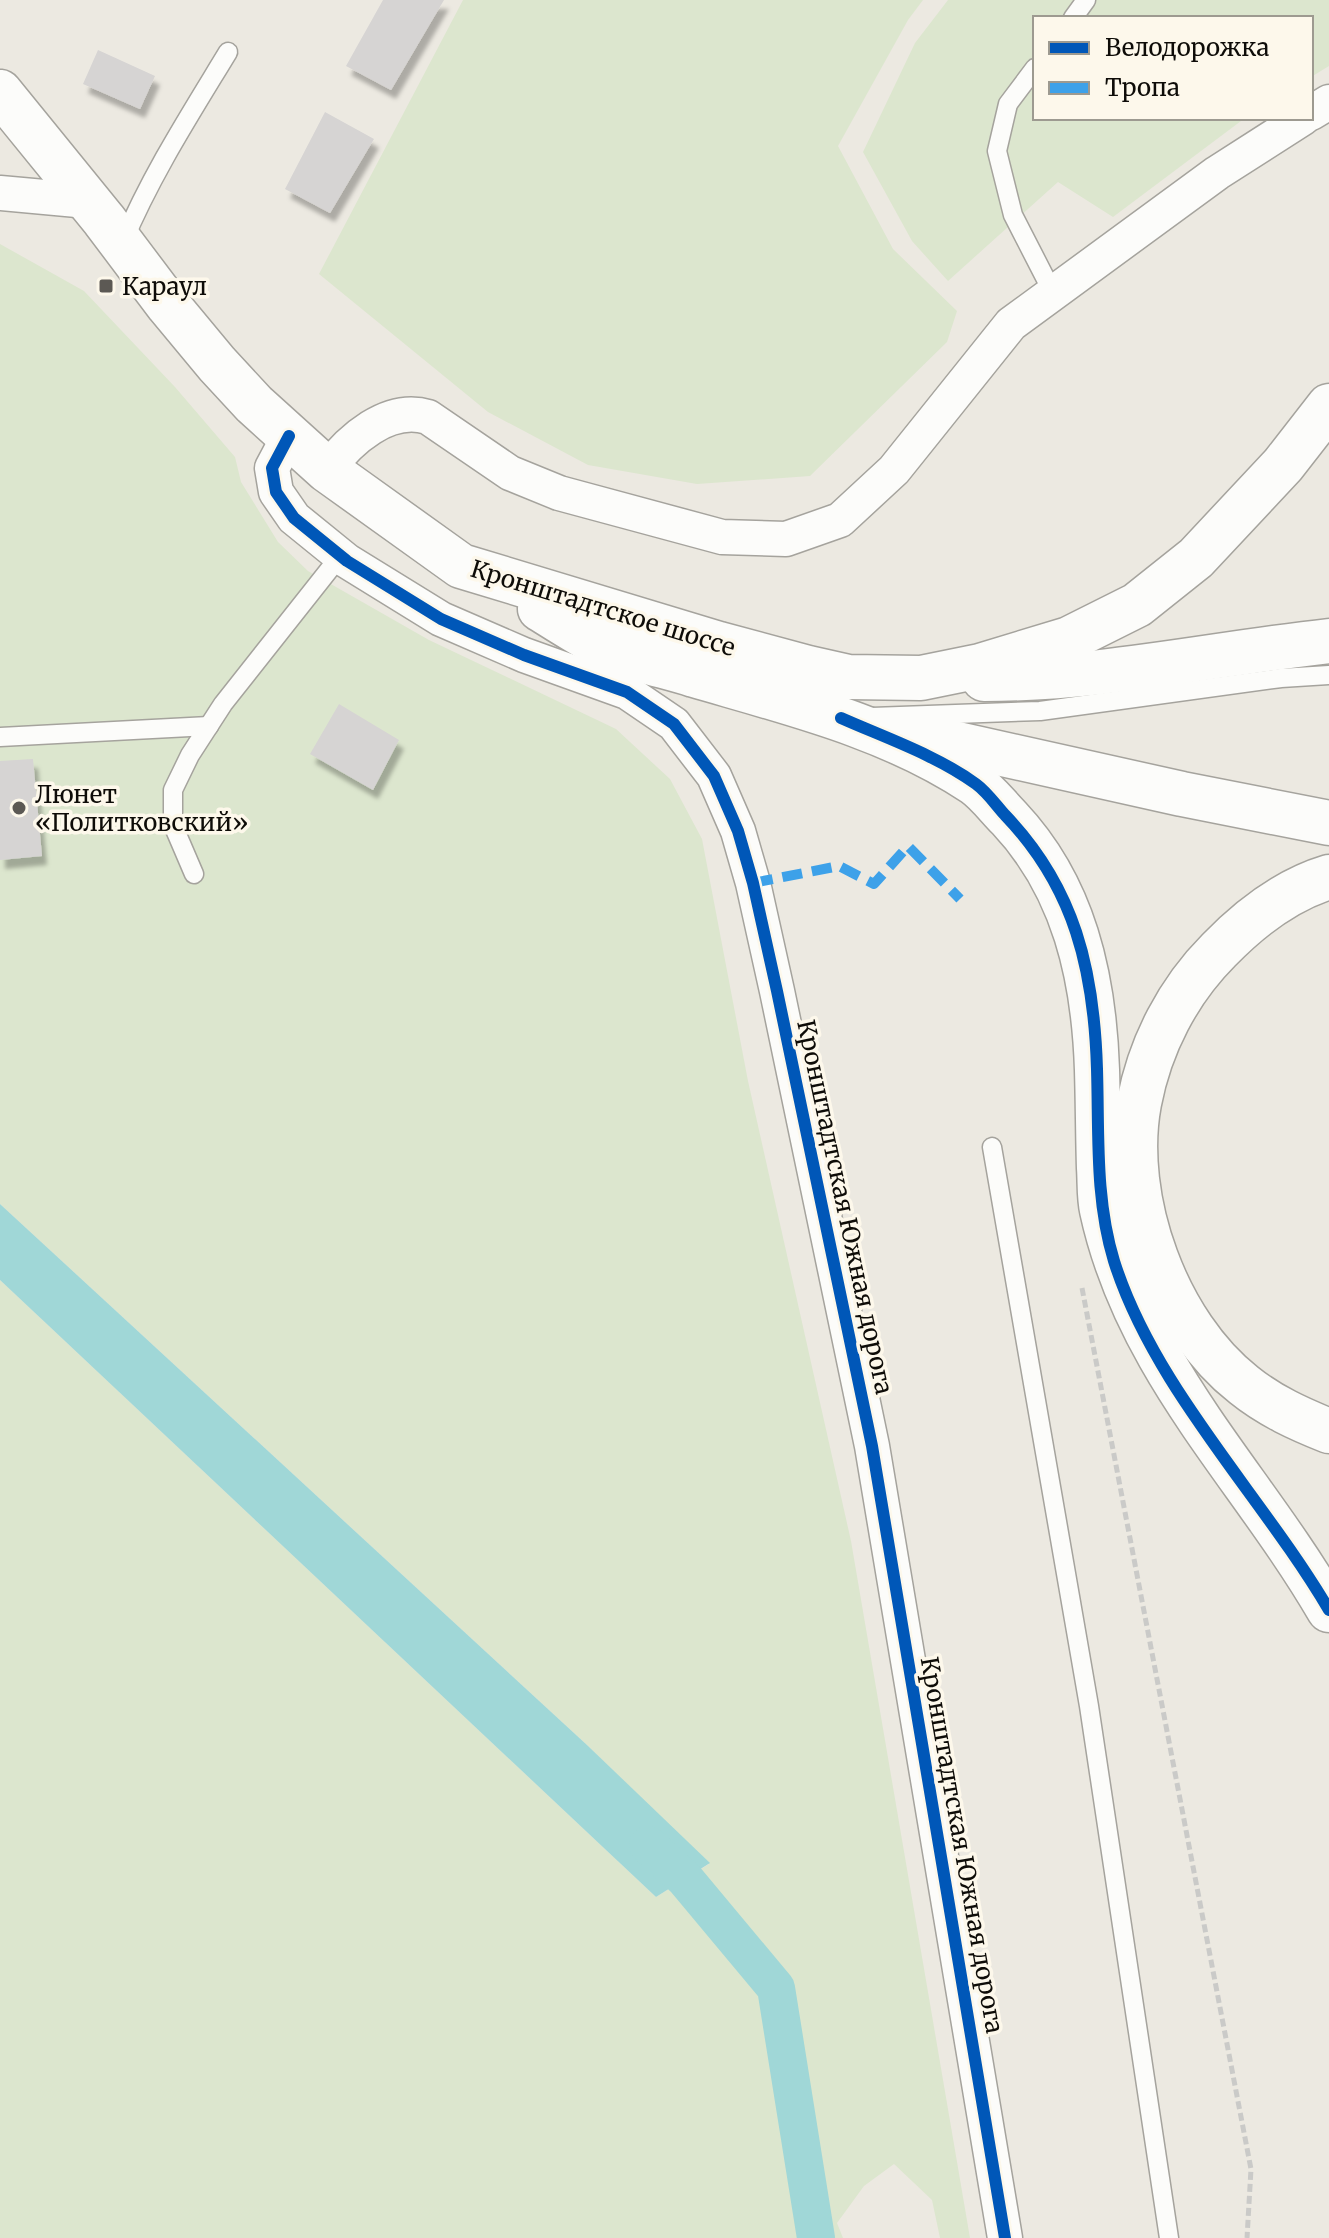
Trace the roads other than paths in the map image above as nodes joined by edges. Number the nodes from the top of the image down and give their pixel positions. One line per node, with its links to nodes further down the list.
1 (228, 52): 7 (lane)
2 (1033, 71): 8 (lane)
3 (0, 92): 6 (street, Кронштадтское шоссе)
4 (1300, 120): 8 (street)
5 (0, 193): 6 (street)
6 (88, 201): 7 (street, Кронштадтское шоссе)
7 (122, 245): 10 (street, Кронштадтское шоссе)
8 (1053, 293): 11 (street)
9 (1329, 406): 16 (street)
10 (289, 436): 11 (street, Кронштадтское шоссе); 12 (street, Кронштадтская Южная дорога)
11 (327, 470): 13 (street, Кронштадтское шоссе)
12 (340, 556): 18 (lane); 26 (street, Кронштадтская Южная дорога)
13 (461, 566): 16 (street, Кронштадтское шоссе); 17 (street)
14 (1329, 641): 16 (street, Кронштадтское шоссе)
15 (1329, 675): 17 (lane)
16 (900, 679)
17 (841, 718): 20 (street); 25 (street)
18 (209, 726): 19 (lane); 21 (lane)
19 (0, 737)
20 (1329, 823)
21 (194, 874)
22 (1329, 877): 24 (street)
23 (992, 1147): 27 (lane)
24 (1329, 1431)
25 (1329, 1610)
26 (1005, 2238)
27 (1169, 2238)

